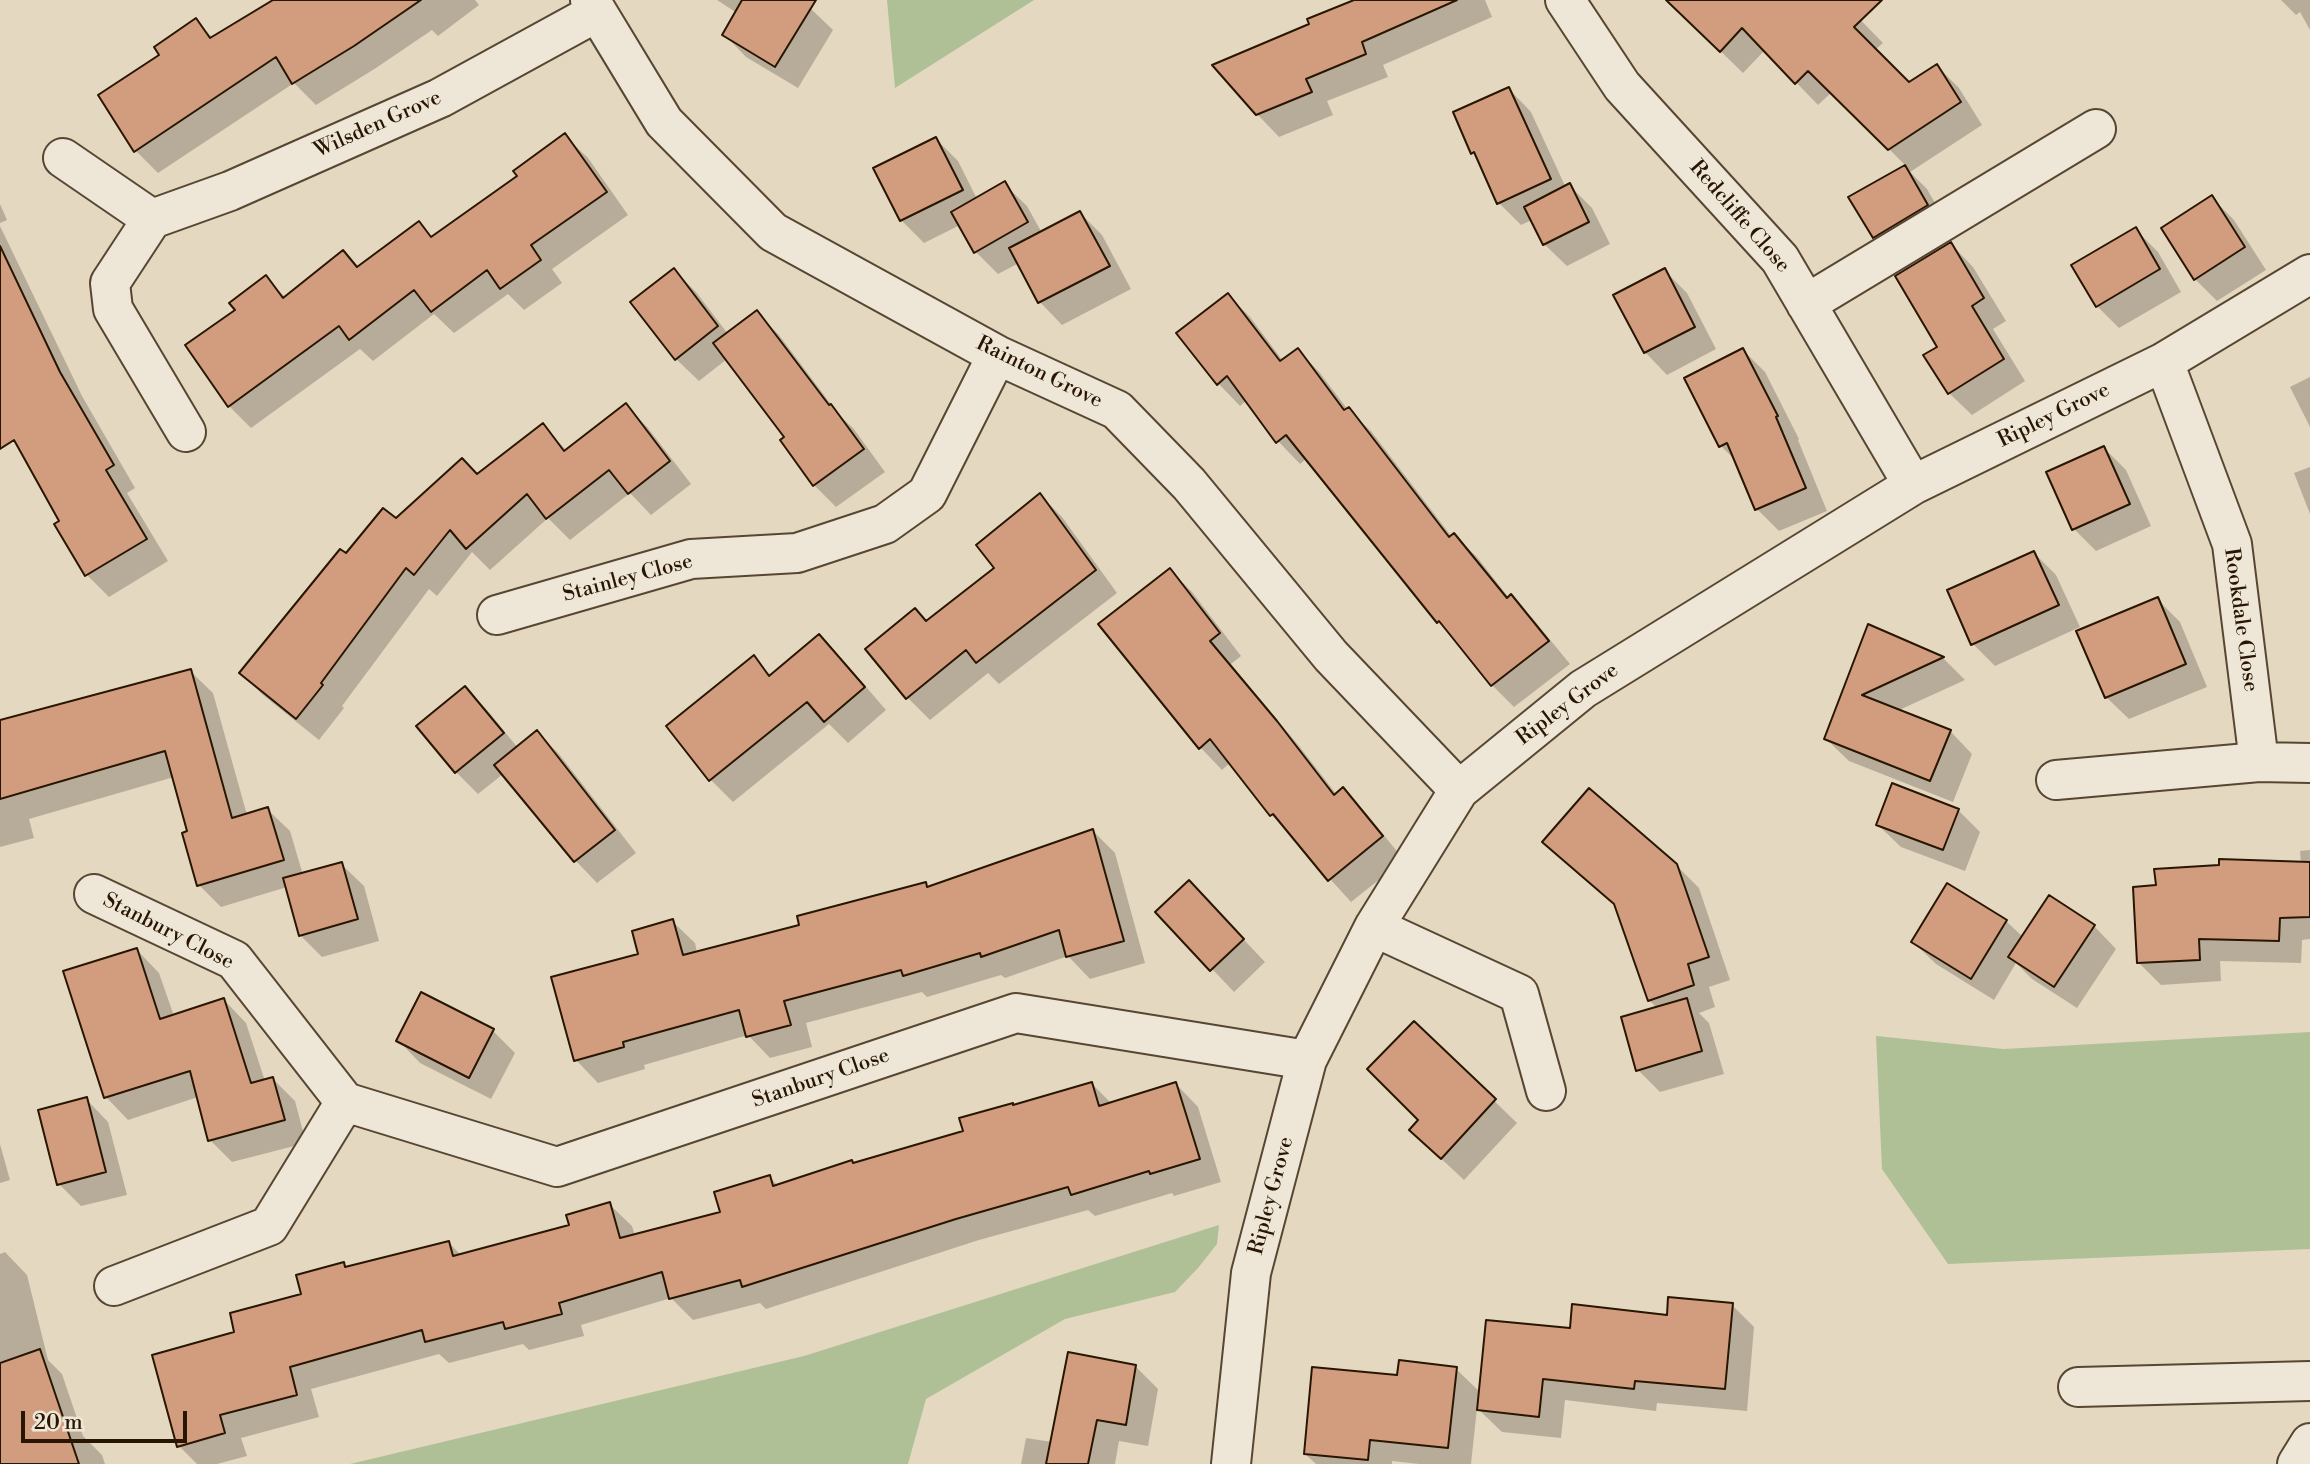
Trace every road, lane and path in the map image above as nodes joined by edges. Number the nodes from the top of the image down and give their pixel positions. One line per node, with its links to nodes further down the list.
1 (1565, 0): 7 (street, Redcliffe Close)
2 (593, 6): 5 (street, Wilsden Grove); 8 (street, Rainton Grove)
3 (2096, 129): 7 (street)
4 (62, 158): 5 (street)
5 (152, 219): 10 (street)
6 (2310, 274): 9 (street, Ripley Grove)
7 (1806, 304): 11 (street, Redcliffe Close)
8 (997, 355): 12 (street, Stainley Close); 16 (street, Rainton Grove)
9 (2164, 362): 11 (street, Ripley Grove); 13 (street, Rookdale Close)
10 (187, 432)
11 (1913, 485): 16 (street, Ripley Grove)
12 (497, 615)
13 (2259, 762): 14 (street); 15 (street)
14 (2310, 763)
15 (2056, 780)
16 (1460, 790): 18 (street, Ripley Grove)
17 (94, 894): 21 (street, Stanbury Close)
18 (1374, 927): 19 (street, Ripley Grove); 20 (street)
19 (1307, 1060): 21 (street, Stanbury Close); 26 (street, Ripley Grove)
20 (1546, 1090)
21 (345, 1102): 22 (street)
22 (114, 1286)
23 (2310, 1381): 24 (street)
24 (2078, 1387)
25 (2310, 1443): 27 (street)
26 (1231, 1464)
27 (2297, 1464)

